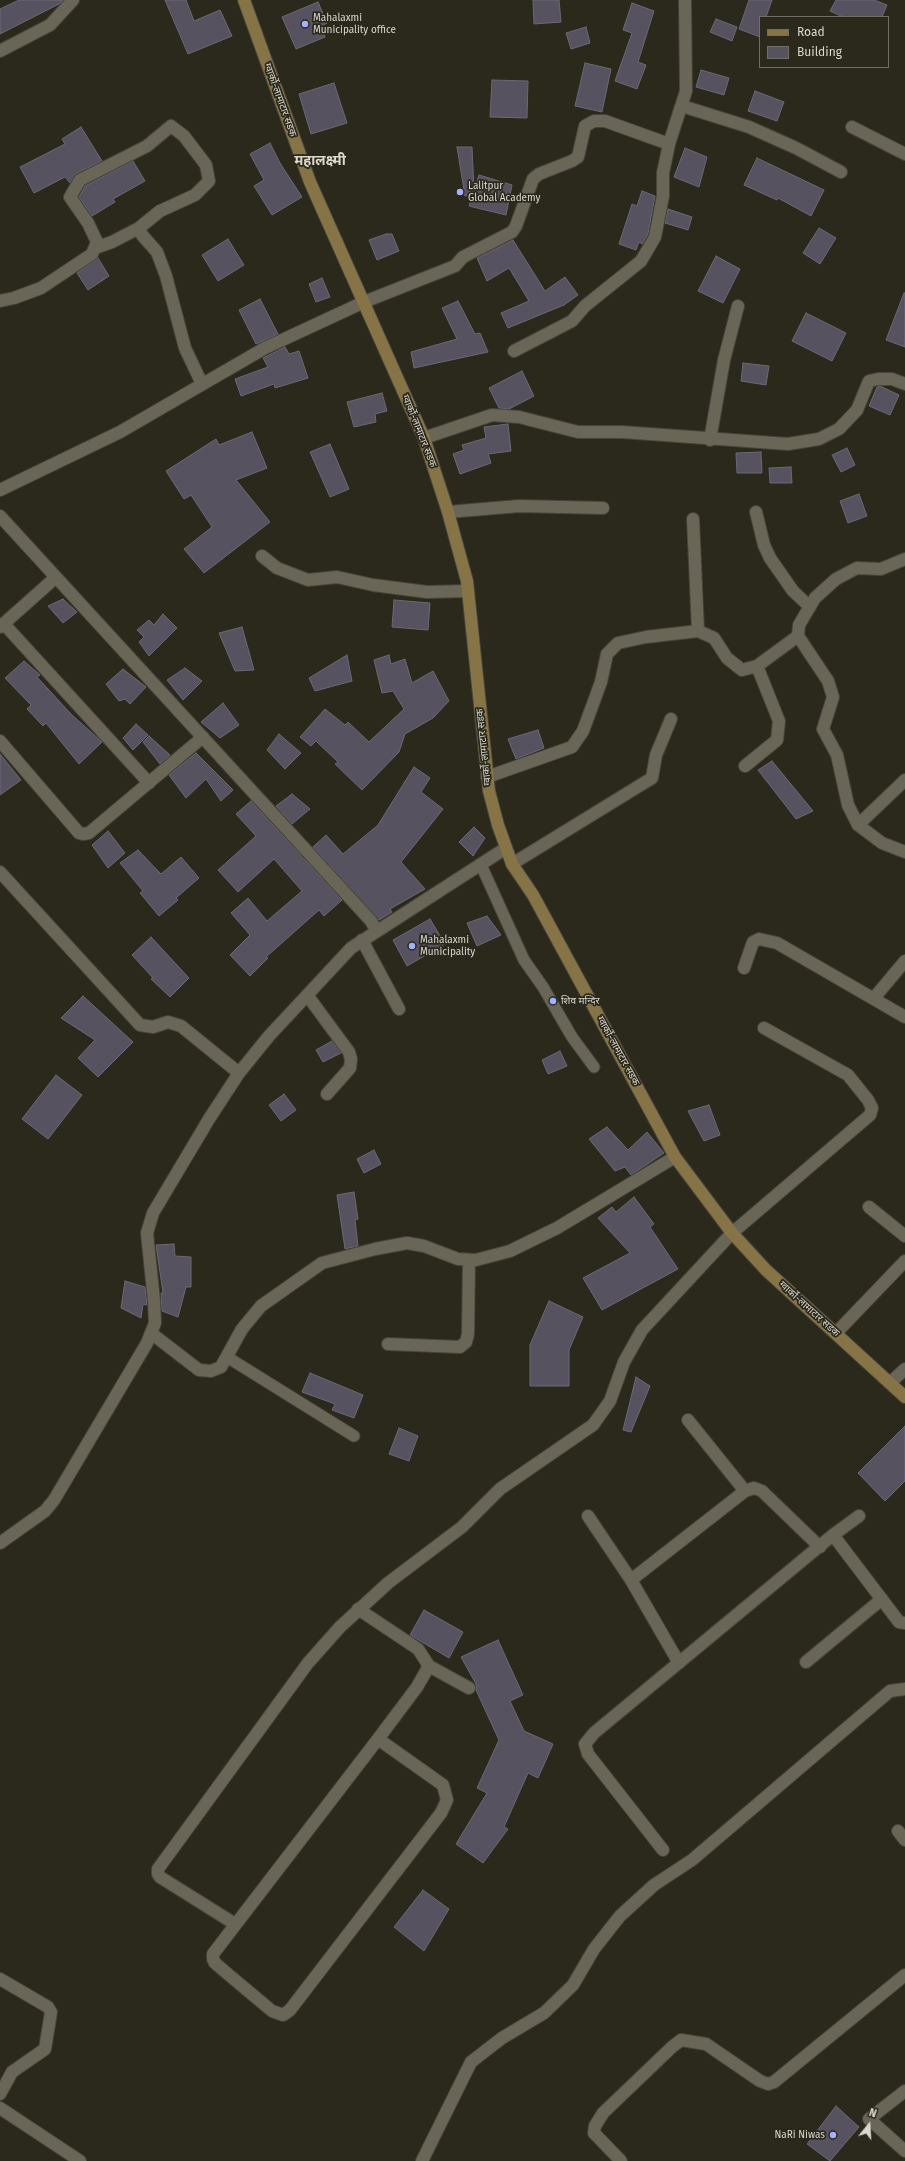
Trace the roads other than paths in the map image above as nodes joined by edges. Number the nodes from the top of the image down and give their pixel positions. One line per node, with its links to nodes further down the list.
1 (74, 0): 4 (street)
2 (244, 0): 13 (main road, ग्वार्को-लामाटार सडक)
3 (685, 0): 5 (street)
4 (0, 51)
5 (682, 106): 7 (street); 9 (street)
6 (852, 128): 8 (street)
7 (670, 144): 13 (street); 15 (street)
8 (905, 154)
9 (841, 172)
10 (139, 228): 11 (street); 11 (street); 16 (street)
11 (95, 248): 12 (street)
12 (0, 301)
13 (364, 302): 16 (street); 18 (main road, ग्वार्को-लामाटार सडक)
14 (738, 306): 19 (street)
15 (514, 351)
16 (202, 384): 20 (street)
17 (905, 384): 19 (street)
18 (424, 438): 19 (street); 22 (main road, ग्वार्को-लामाटार सडक)
19 (710, 440)
20 (0, 490)
21 (603, 508): 22 (street)
22 (448, 512): 29 (main road, ग्वार्को-लामाटार सडक)
23 (756, 512): 30 (street)
24 (0, 516): 28 (street)
25 (693, 519): 32 (street)
26 (262, 556): 29 (street)
27 (905, 559): 30 (street)
28 (55, 578): 31 (street); 36 (street)
29 (468, 592): 39 (main road, ग्वार्को-लामाटार सडक)
30 (810, 607): 33 (street)
31 (2, 625): 41 (street)
32 (698, 631): 34 (street); 39 (street)
33 (798, 636): 34 (street); 42 (street)
34 (758, 666): 38 (street)
35 (671, 719): 45 (street)
36 (203, 737): 41 (street); 48 (street)
37 (0, 741): 41 (street)
38 (745, 766)
39 (487, 778): 43 (main road, ग्वार्को-लामाटार सडक)
40 (905, 780): 42 (street)
41 (149, 783)
42 (858, 826): 44 (street)
43 (506, 848): 45 (main road, ग्वार्को-लामाटार सडक); 46 (street)
44 (905, 852)
45 (512, 864): 60 (main road, ग्वार्को-लामाटार सडक)
46 (481, 865): 48 (street); 57 (lane)
47 (0, 872): 58 (street)
48 (376, 930): 49 (street)
49 (362, 940): 52 (street); 54 (street)
50 (905, 961): 53 (street)
51 (744, 968): 53 (street)
52 (307, 995): 58 (street); 59 (street)
53 (874, 998): 55 (street)
54 (399, 1009)
55 (905, 1017)
56 (764, 1028): 62 (street)
57 (594, 1067)
58 (239, 1073): 66 (street)
59 (327, 1094)
60 (675, 1157): 62 (main road, ग्वार्को-लामाटार सडक); 64 (street)
61 (869, 1206): 63 (street)
62 (732, 1233): 67 (main road, ग्वार्को-लामाटार सडक); 83 (street)
63 (905, 1236)
64 (469, 1260): 68 (street); 69 (street)
65 (905, 1261): 67 (street)
66 (151, 1333): 69 (street); 79 (street)
67 (836, 1333): 71 (main road, ग्वार्को-लामाटार सडक)
68 (388, 1344)
69 (227, 1358): 74 (lane)
70 (905, 1369): 71 (street)
71 (890, 1384): 72 (main road, ग्वार्को-लामाटार सडक)
72 (905, 1397)
73 (688, 1420): 75 (street)
74 (354, 1436)
75 (745, 1490): 80 (street); 81 (street)
76 (588, 1516): 81 (street)
77 (859, 1516): 78 (street)
78 (833, 1535): 80 (street); 82 (street)
79 (0, 1543)
80 (820, 1547): 86 (street)
81 (631, 1580): 86 (street)
82 (882, 1599): 84 (street); 85 (street)
83 (358, 1609): 87 (street); 92 (street)
84 (905, 1623)
85 (806, 1662)
86 (679, 1663): 91 (street)
87 (429, 1666): 88 (street); 90 (street)
88 (469, 1688)
89 (905, 1689): 100 (street)
90 (378, 1739): 92 (street); 92 (street)
91 (663, 1850)
92 (235, 1924)
93 (905, 1975): 101 (street)
94 (0, 1979): 96 (street)
95 (905, 2091): 98 (street)
96 (0, 2094)
97 (0, 2108): 99 (street)
98 (905, 2151)
99 (80, 2161)
100 (422, 2161)
101 (621, 2161)

